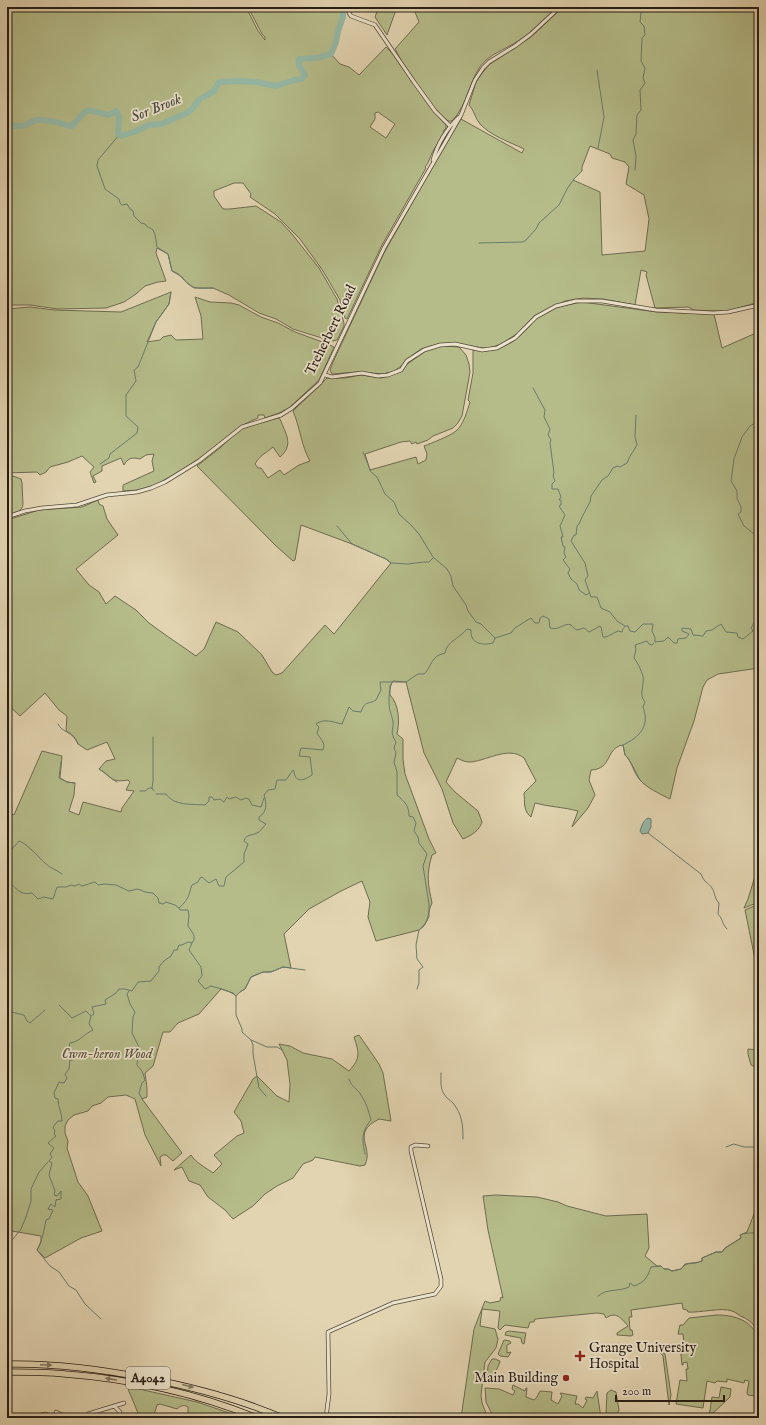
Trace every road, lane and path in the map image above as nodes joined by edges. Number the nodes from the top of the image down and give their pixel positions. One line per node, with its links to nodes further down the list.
1 (348, 7): 6 (street)
2 (560, 7): 5 (street, Treherbert Road)
3 (750, 7): 4 (street)
4 (759, 11)
5 (461, 115): 6 (street); 7 (street, Treherbert Road)
6 (450, 126): 7 (street)
7 (432, 164): 9 (street, Treherbert Road)
8 (759, 304): 9 (street)
9 (325, 375): 10 (street, Treherbert Road)
10 (7, 517)
11 (428, 1146): 24 (street)
12 (7, 1364): 23 (highway, A4042, one-way to 23)
13 (7, 1372): 22 (highway, A4042, one-way to 13)
14 (124, 1403): 15 (street)
15 (114, 1406): 17 (street); 21 (street)
16 (56, 1412): 20 (street)
17 (120, 1412)
18 (46, 1414): 19 (street)
19 (7, 1418)
20 (68, 1418)
21 (85, 1418)
22 (257, 1418)
23 (283, 1418)
24 (326, 1418)

